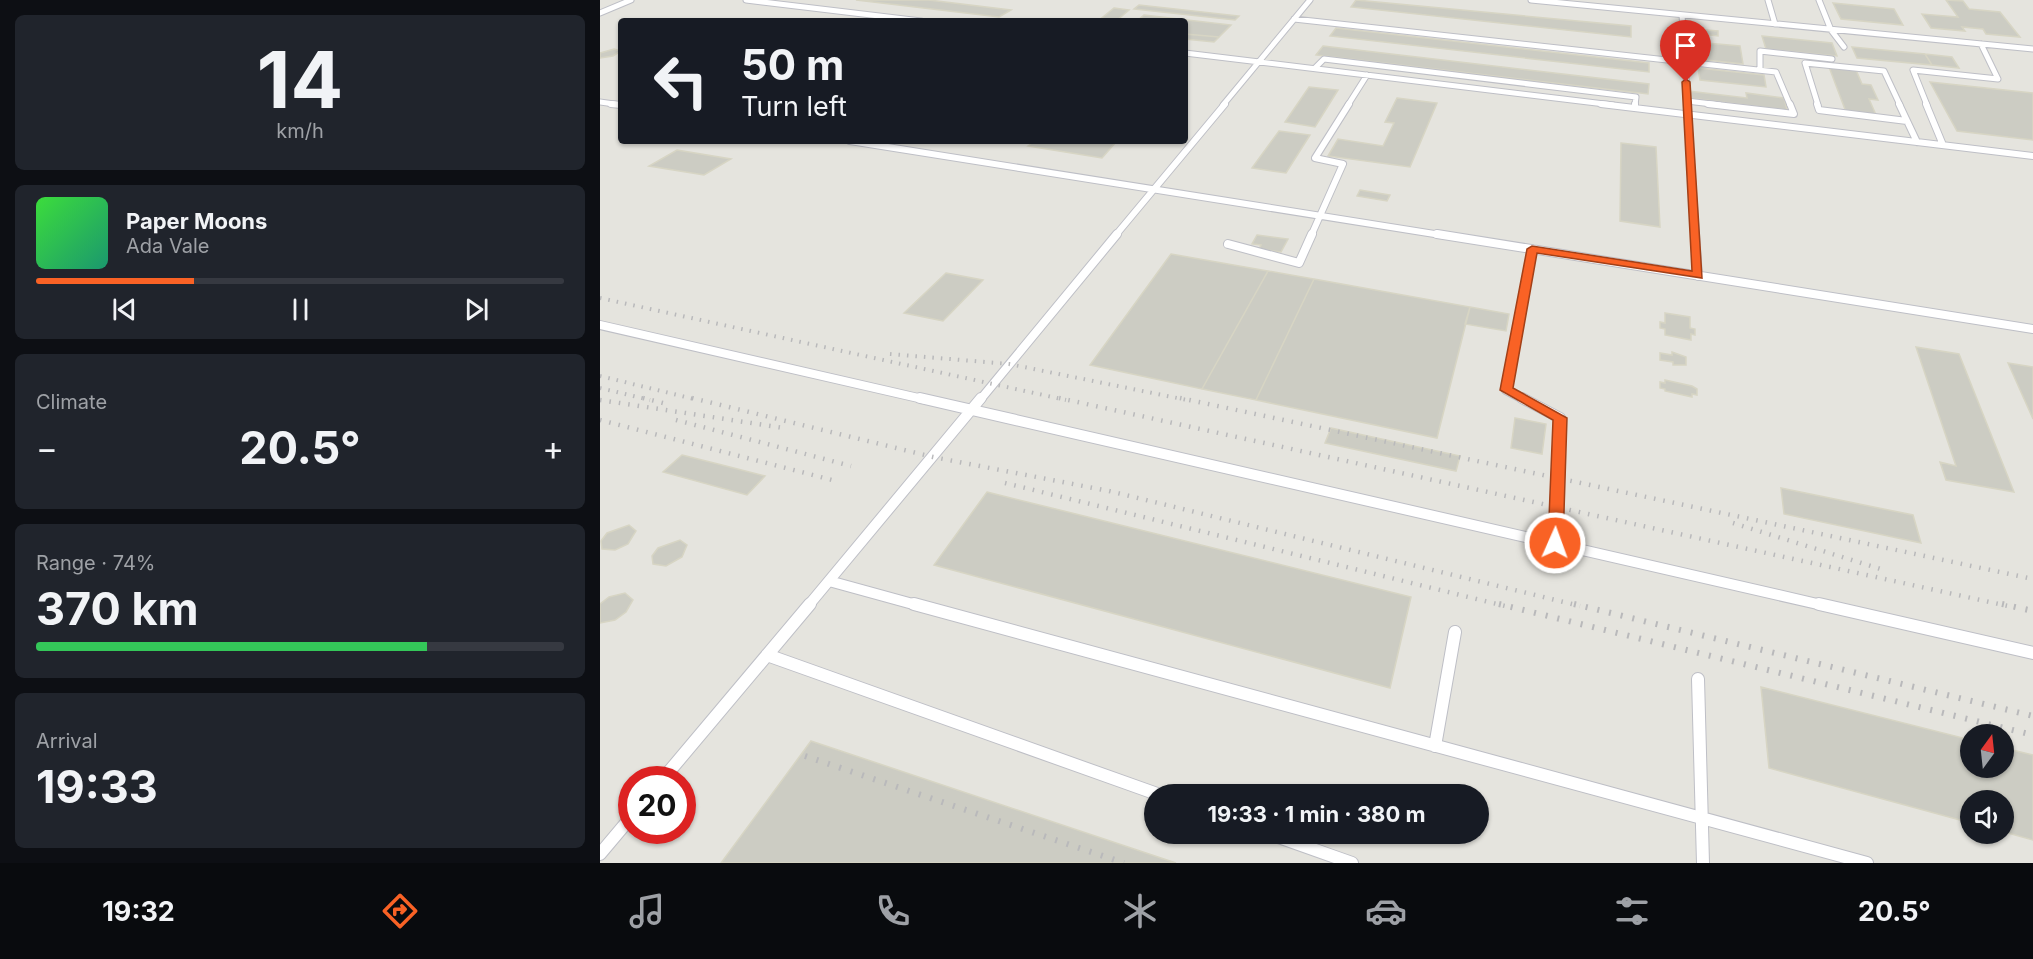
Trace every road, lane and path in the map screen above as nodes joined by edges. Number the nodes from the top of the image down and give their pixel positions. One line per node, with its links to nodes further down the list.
1 (631, 0): 7 (lane)
2 (746, 0): 9 (lane)
3 (1310, 0): 10 (lane)
4 (1531, 0): 8 (lane)
5 (1768, 0): 11 (lane)
6 (1819, 0): 12 (lane)
7 (600, 13)
8 (1682, 15): 11 (lane); 19 (lane)
9 (896, 18)
10 (1294, 20): 18 (lane); 19 (lane)
11 (1775, 24): 12 (lane)
12 (1831, 30): 13 (lane); 14 (lane)
13 (1981, 44): 15 (lane); 31 (lane)
14 (1844, 47)
15 (2033, 49)
16 (1188, 52): 18 (lane)
17 (1832, 59): 21 (lane)
18 (1259, 61): 20 (lane); 33 (lane)
19 (1685, 62): 21 (lane); 23 (lane)
20 (1315, 68): 22 (lane); 26 (lane)
21 (1760, 70): 23 (lane)
22 (1367, 75): 26 (lane); 34 (lane)
23 (1687, 101): 27 (lane)
24 (600, 102): 25 (lane)
25 (618, 105)
26 (1635, 108): 27 (lane)
27 (1688, 114): 29 (lane); 37 (lane)
28 (1907, 121): 28 (lane); 29 (lane)
29 (1917, 142): 31 (lane)
30 (869, 144): 33 (lane)
31 (1943, 146): 32 (lane)
32 (2033, 156)
33 (1153, 188): 34 (lane); 40 (lane)
34 (1319, 215): 35 (lane); 36 (lane)
35 (1228, 244)
36 (1532, 249): 37 (lane); 41 (lane)
37 (1698, 276): 39 (lane)
38 (600, 325): 40 (lane)
39 (2033, 329)
40 (972, 410): 41 (lane); 42 (lane)
41 (1555, 543): 44 (lane)
42 (830, 581): 45 (lane); 47 (lane)
43 (1455, 632): 47 (lane)
44 (2033, 653)
45 (767, 655): 48 (lane); 49 (lane)
46 (1698, 678): 50 (lane)
47 (1435, 746): 50 (lane)
48 (674, 766)
49 (1144, 789)
50 (1703, 819): 55 (lane); 56 (lane)
51 (618, 833): 53 (lane)
52 (1298, 844): 54 (lane)
53 (600, 854)
54 (1352, 863)
55 (1702, 863)
56 (1867, 863)

